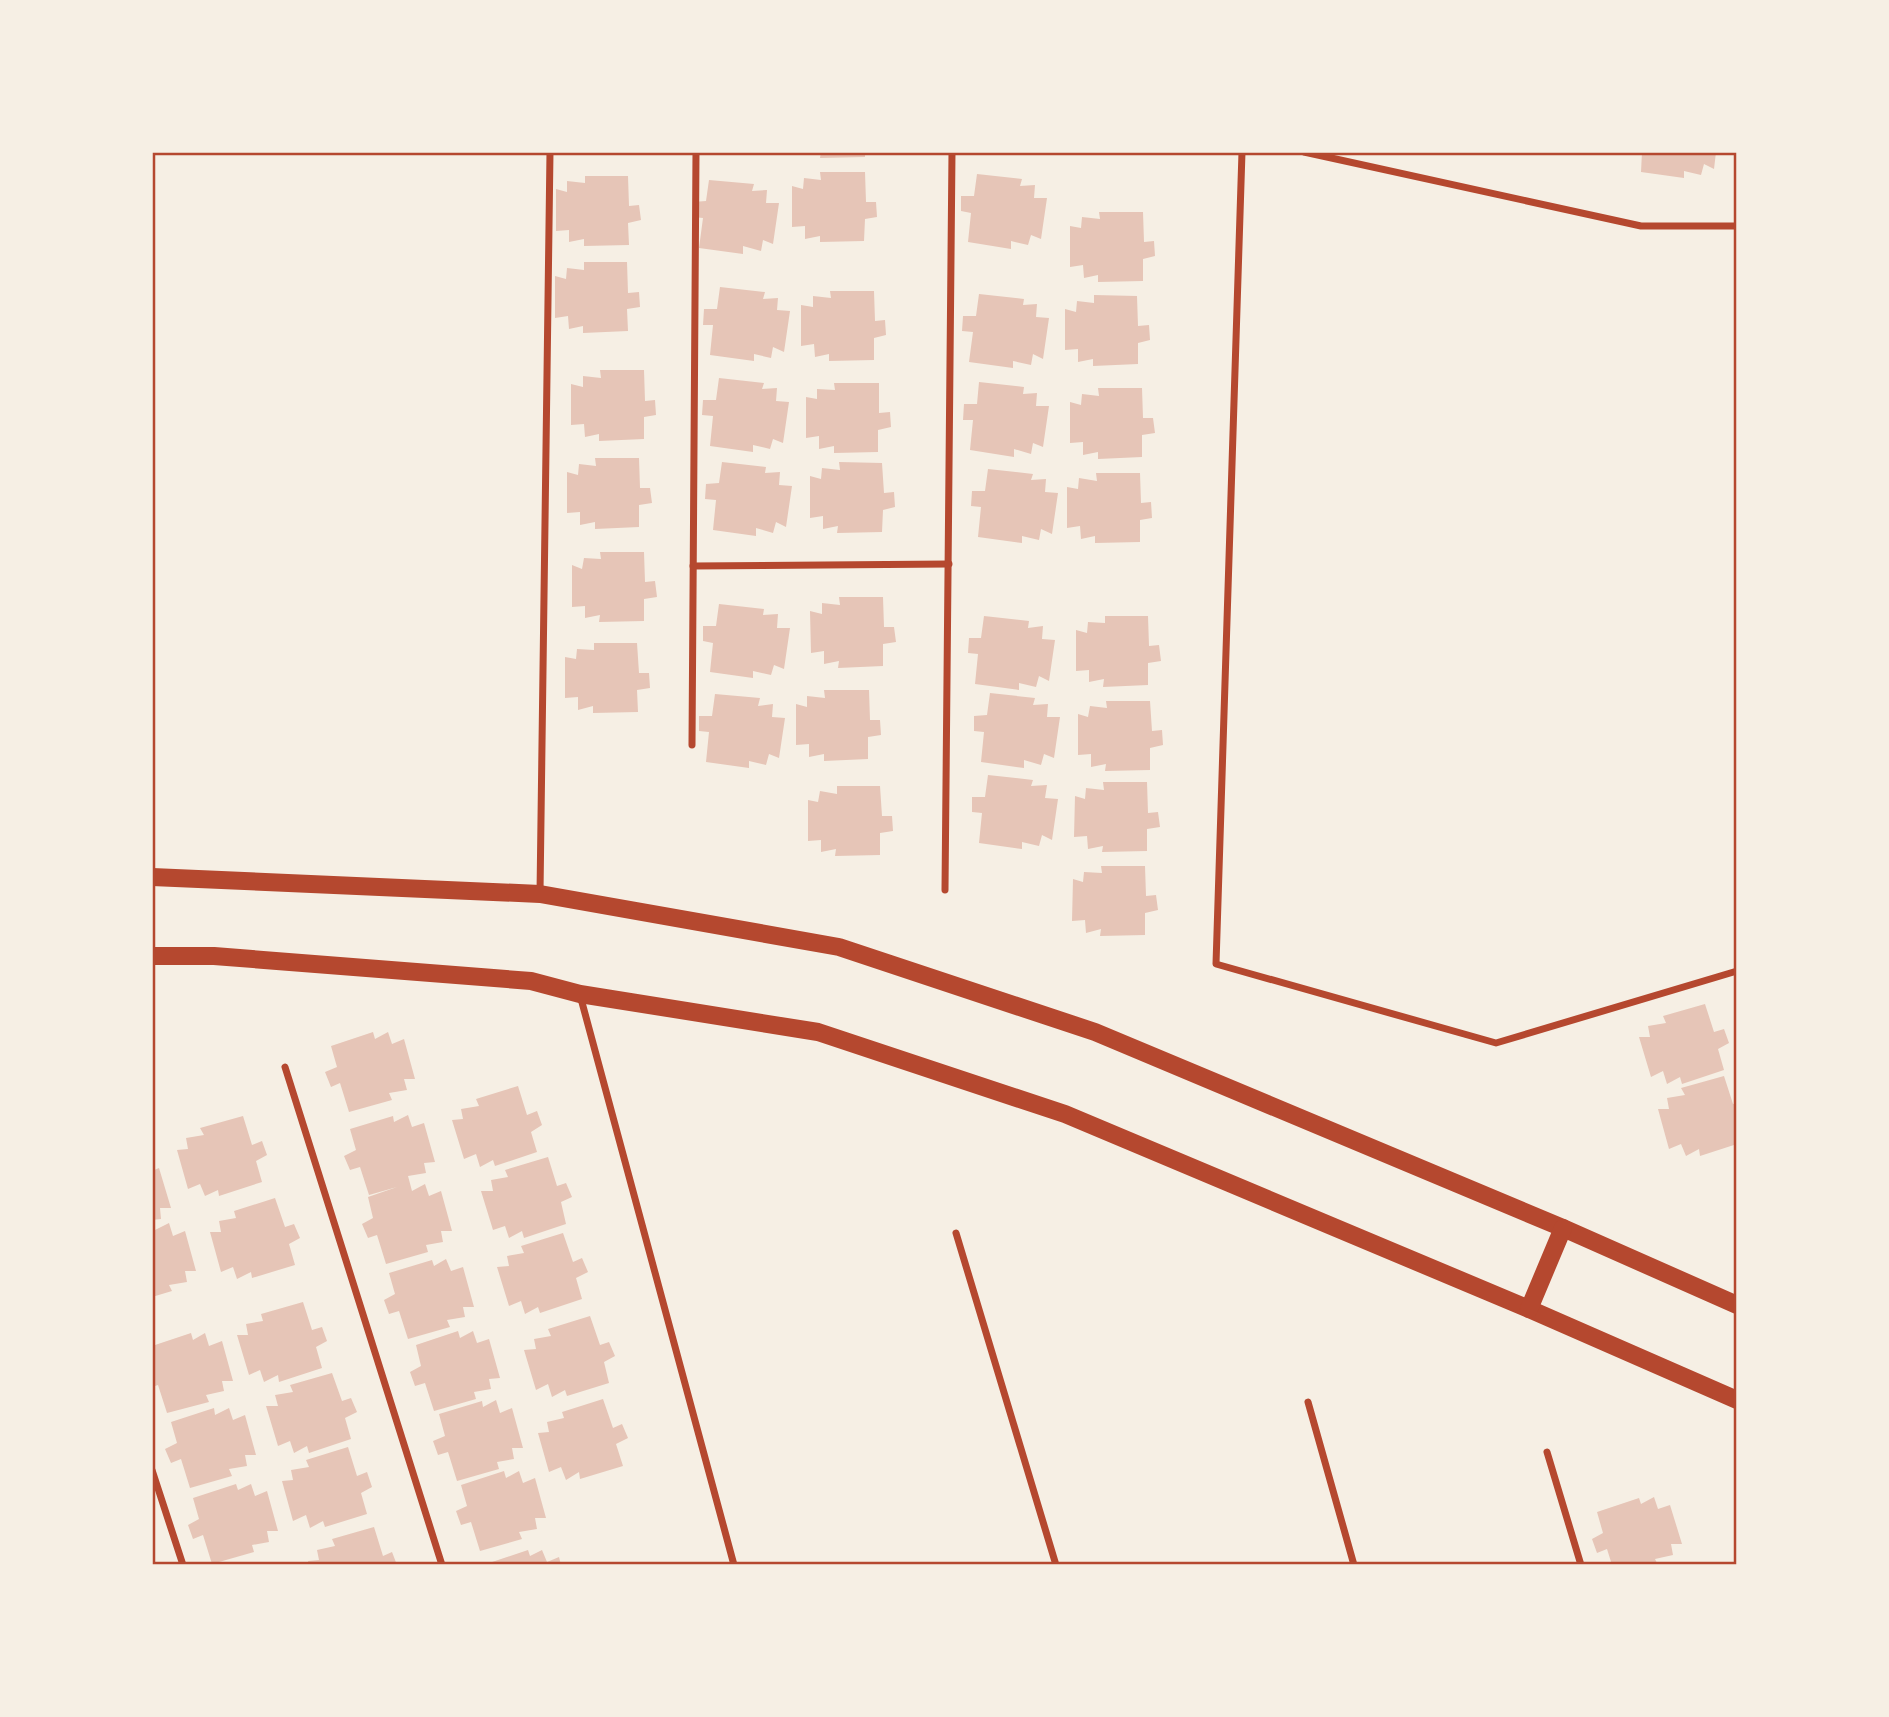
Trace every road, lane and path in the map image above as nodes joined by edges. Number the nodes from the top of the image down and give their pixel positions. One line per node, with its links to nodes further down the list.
1 (550, 152): 12 (street)
2 (696, 152): 8 (street)
3 (952, 152): 7 (street)
4 (1242, 152): 14 (street)
5 (1304, 152): 6 (street)
6 (1737, 226)
7 (949, 564): 8 (street); 11 (street)
8 (693, 566): 9 (street)
9 (692, 746)
10 (152, 877): 12 (main road)
11 (946, 890)
12 (540, 894): 17 (main road)
13 (152, 956): 15 (main road)
14 (1737, 971)
15 (580, 994): 20 (main road); 27 (street)
16 (285, 1067): 26 (street)
17 (1563, 1228): 19 (main road); 20 (main road)
18 (956, 1233): 28 (street)
19 (1737, 1305)
20 (1529, 1309): 21 (main road)
21 (1737, 1400)
22 (1308, 1402): 29 (street)
23 (1547, 1452): 30 (street)
24 (152, 1470): 25 (street)
25 (183, 1565)
26 (442, 1565)
27 (734, 1565)
28 (1056, 1565)
29 (1354, 1565)
30 (1581, 1565)

